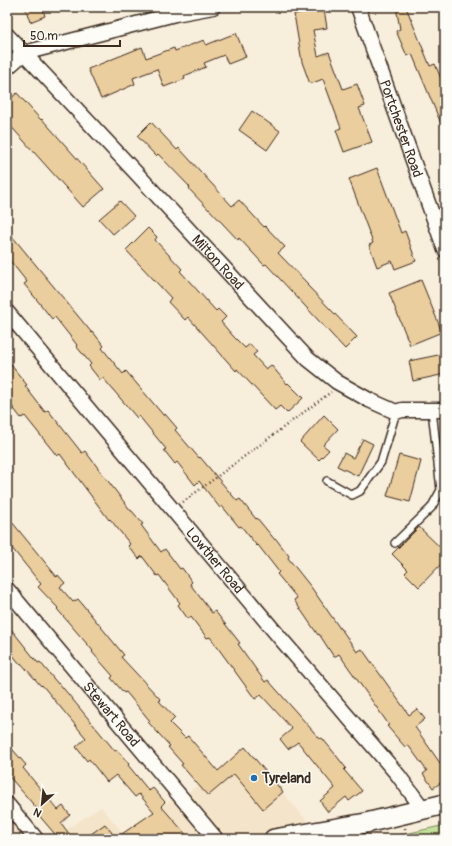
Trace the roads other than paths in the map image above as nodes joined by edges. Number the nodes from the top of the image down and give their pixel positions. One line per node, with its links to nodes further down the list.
1 (213, 7): 3 (street)
2 (358, 7): 7 (street, Portchester Road)
3 (173, 10): 5 (street)
4 (7, 35): 5 (street, Milton Road)
5 (24, 53): 6 (street); 10 (street, Milton Road)
6 (7, 68)
7 (445, 250)
8 (7, 312): 16 (street, Lowther Road)
9 (439, 410): 10 (street, Milton Road); 12 (lane)
10 (396, 412): 11 (lane)
11 (328, 481)
12 (394, 543)
13 (7, 589): 20 (street, Stewart Road)
14 (7, 804): 19 (street)
15 (445, 804): 16 (main road)
16 (423, 808): 17 (main road)
17 (354, 832): 18 (main road)
18 (327, 834): 21 (main road)
19 (36, 839)
20 (216, 839)
21 (274, 839)

